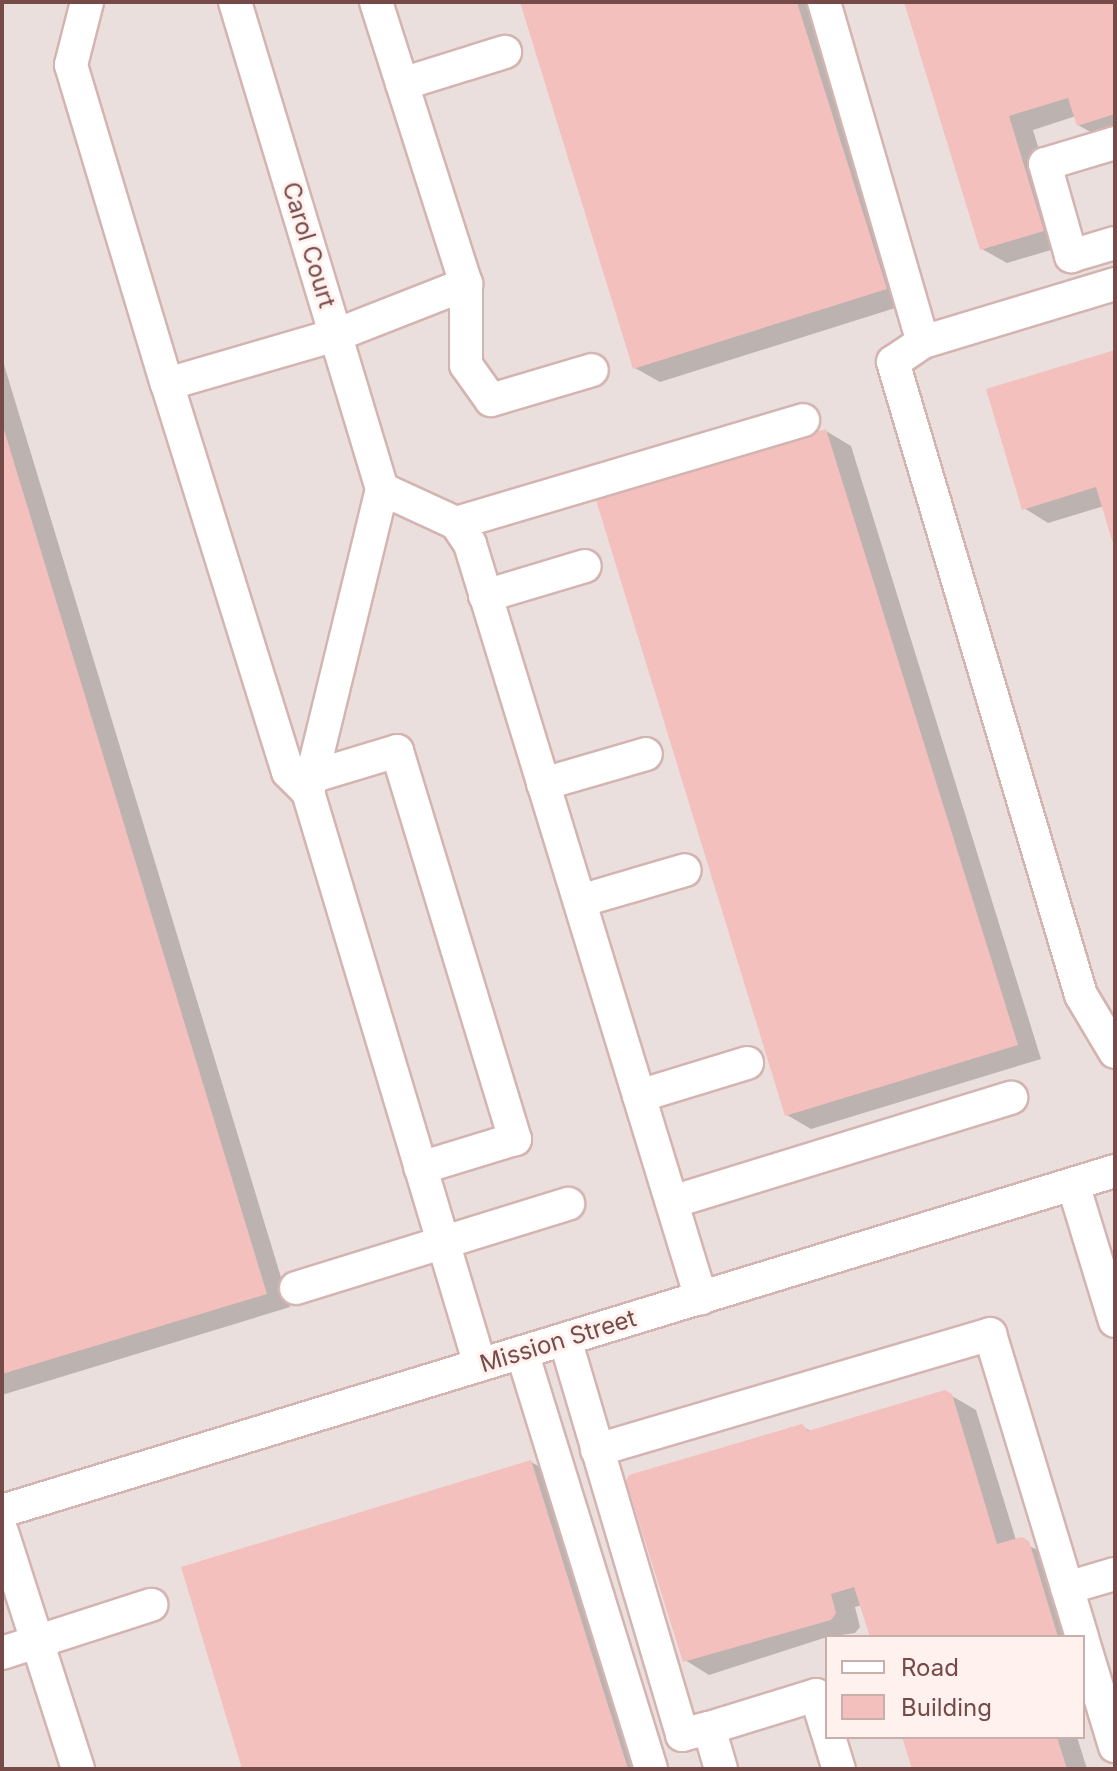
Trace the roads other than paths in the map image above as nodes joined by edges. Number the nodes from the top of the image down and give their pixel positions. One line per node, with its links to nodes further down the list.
1 (87, 2): 14 (street)
2 (235, 2): 11 (street, Carol Court)
3 (376, 2): 6 (street)
4 (824, 2): 12 (street)
5 (505, 52): 6 (street)
6 (402, 84): 9 (street)
7 (1115, 143): 8 (street)
8 (1115, 243)
9 (466, 284): 11 (street); 13 (street)
10 (1115, 284): 12 (street)
11 (336, 335): 14 (street); 16 (street, Carol Court)
12 (923, 342): 25 (street)
13 (592, 370)
14 (167, 384): 21 (street)
15 (803, 420): 17 (street)
16 (382, 489): 17 (street); 21 (street)
17 (456, 523): 19 (street)
18 (585, 566): 19 (street)
19 (485, 596): 22 (street)
20 (646, 754): 22 (street)
21 (310, 784): 29 (street); 29 (street)
22 (543, 784): 24 (street)
23 (685, 870): 24 (street)
24 (580, 901): 27 (street)
25 (1115, 1052)
26 (747, 1063): 27 (street)
27 (639, 1096): 32 (street)
28 (1011, 1098): 32 (street)
29 (420, 1168): 34 (street)
30 (1115, 1171): 31 (street, Mission Street)
31 (1073, 1184): 36 (street, Mission Street); 37 (street)
32 (672, 1202): 36 (street)
33 (568, 1204): 34 (street)
34 (443, 1244): 35 (street); 40 (street)
35 (296, 1288)
36 (701, 1298): 38 (street, Mission Street)
37 (1115, 1321)
38 (565, 1339): 39 (street, Mission Street); 41 (street)
39 (522, 1352): 40 (street, Mission Street); 55 (street)
40 (480, 1365): 42 (street, Mission Street)
41 (597, 1450): 45 (street); 52 (street)
42 (2, 1511)
43 (2, 1532): 48 (street)
44 (1115, 1574): 45 (street)
45 (1067, 1588): 47 (street)
46 (151, 1605): 48 (street)
47 (1081, 1635)
48 (37, 1643): 50 (street); 56 (street)
49 (1085, 1649): 54 (street)
50 (2, 1653)
51 (825, 1724): 52 (street)
52 (709, 1728): 57 (street)
53 (830, 1739): 58 (street)
54 (1115, 1746)
55 (647, 1768)
56 (78, 1769)
57 (721, 1769)
58 (839, 1769)

